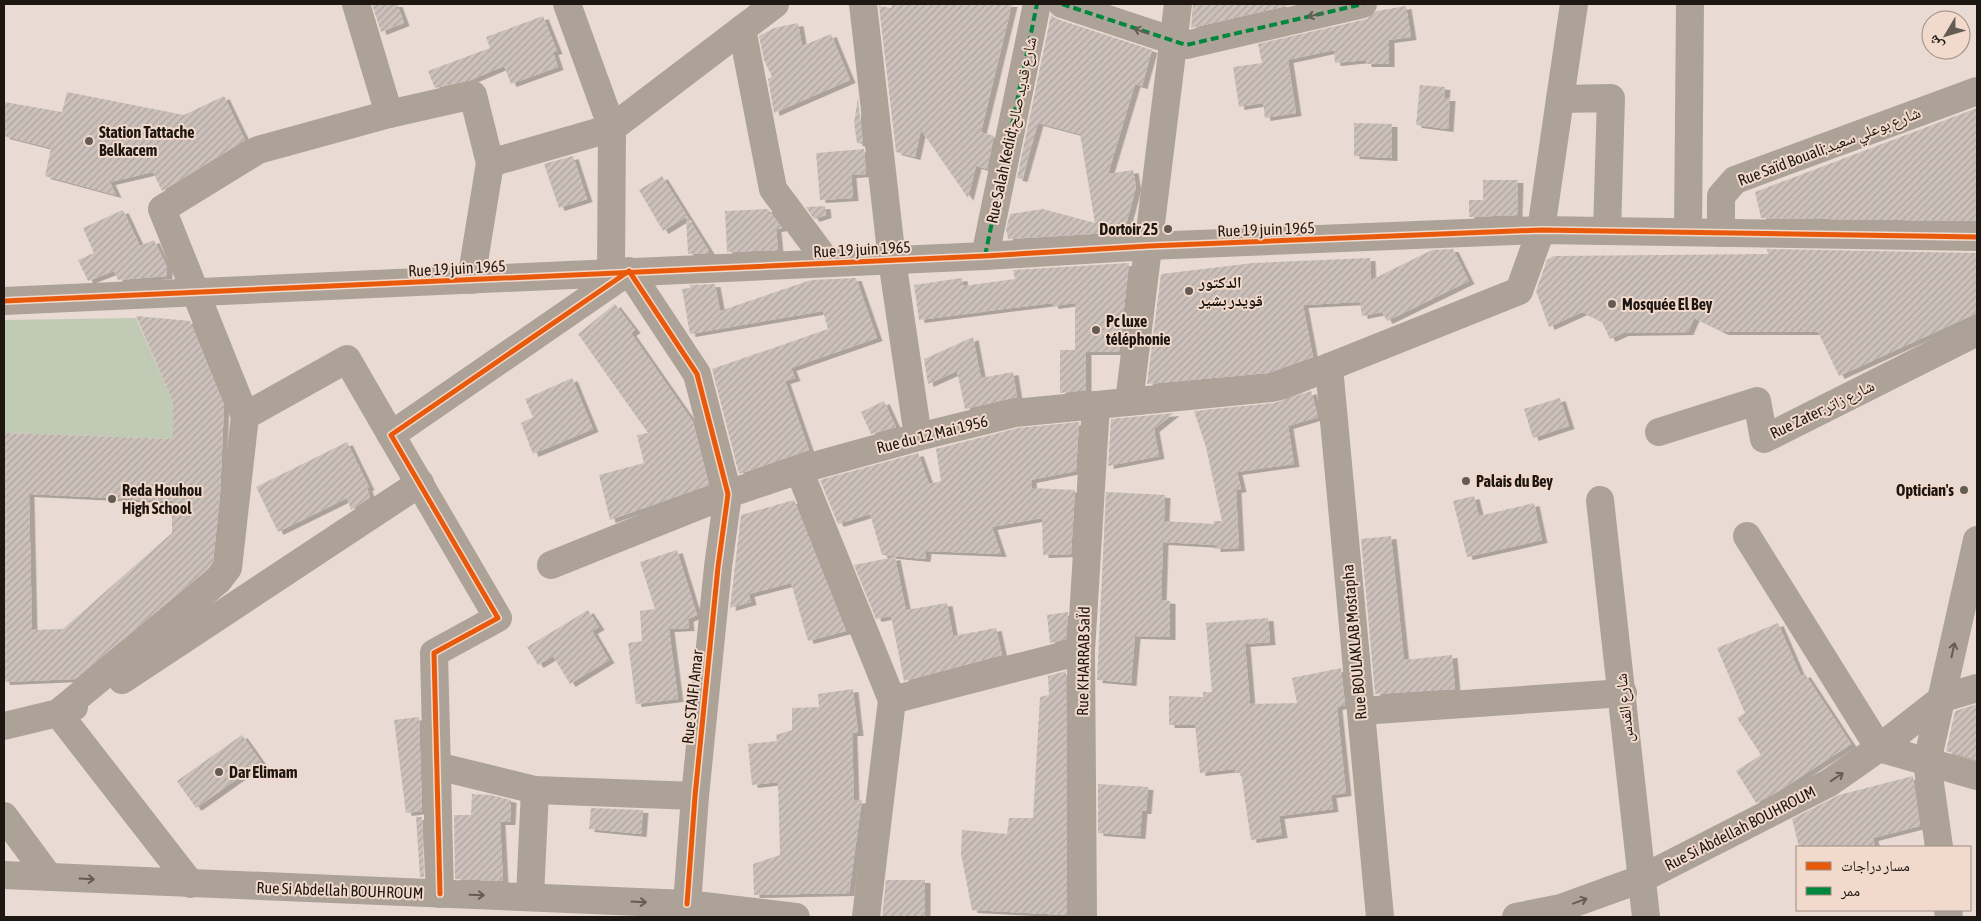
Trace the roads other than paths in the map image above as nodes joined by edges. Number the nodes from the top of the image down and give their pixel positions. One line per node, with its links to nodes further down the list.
1 (356, 4): 15 (street)
2 (567, 4): 16 (street)
3 (775, 4): 11 (street)
4 (862, 4): 25 (street)
5 (1037, 4): 24 (street, Rue Salah Kedid;شارع قديد صالح)
6 (1062, 4): 12 (street, one-way to 6)
7 (1178, 4): 12 (street)
8 (1363, 4): 12 (street, one-way to 12)
9 (1574, 4): 14 (street, Rue du 12 Mai 1956)
10 (1690, 4): 20 (street)
11 (742, 29): 16 (street); 26 (street)
12 (1174, 42): 23 (street)
13 (1977, 91): 21 (street, Rue Saïd Bouali;شارع بوعلي سعيد)
14 (1560, 99): 18 (street, Rue du 12 Mai 1956); 19 (street)
15 (389, 114): 17 (street); 29 (street)
16 (612, 128): 17 (street); 27 (street)
17 (490, 163): 28 (street)
18 (1541, 230): 19 (street, Rue 19 juin 1965); 23 (street, Rue 19 juin 1965); 32 (street, Rue du 12 Mai 1956)
19 (1607, 231): 20 (street, Rue 19 juin 1965)
20 (1688, 232): 21 (street, Rue 19 juin 1965)
21 (1721, 233): 22 (street, Rue 19 juin 1965)
22 (1977, 237)
23 (1149, 246): 24 (street, Rue 19 juin 1965); 33 (street)
24 (984, 256): 25 (street, Rue 19 juin 1965)
25 (892, 260): 26 (street, Rue 19 juin 1965); 38 (street)
26 (828, 263): 27 (street, Rue 19 juin 1965)
27 (620, 272): 28 (street, Rue 19 juin 1965); 37 (street); 41 (street)
28 (471, 280): 29 (street, Rue 19 juin 1965)
29 (196, 293): 30 (street, Rue 19 juin 1965); 35 (street)
30 (4, 301)
31 (1977, 332): 36 (street, Rue Zater;شارع زاتر)
32 (1329, 367): 33 (street, Rue du 12 Mai 1956); 51 (street, Rue BOULAKLAB Mostapha)
33 (1129, 402): 34 (street, Rue du 12 Mai 1956)
34 (1096, 406): 38 (street, Rue du 12 Mai 1956); 46 (street, Rue KHARRAB SaÏd)
35 (245, 416): 37 (street); 52 (street)
36 (1659, 432)
37 (391, 434): 40 (street)
38 (918, 437): 39 (street, Rue du 12 Mai 1956)
39 (800, 470): 41 (street, Rue du 12 Mai 1956); 50 (street)
40 (420, 483): 52 (street); 56 (street)
41 (728, 494): 45 (street, Rue du 12 Mai 1956); 59 (street, Rue STAIFI Amar)
42 (1600, 500): 48 (street, شارع القدس)
43 (1747, 536): 54 (street)
44 (1977, 540): 49 (street, one-way to 44)
45 (551, 565)
46 (1081, 651): 50 (street); 71 (street, Rue KHARRAB SaÏd)
47 (1977, 688): 49 (street)
48 (1622, 693): 51 (street); 64 (street, شارع القدس)
49 (1943, 698): 54 (street, Rue Si Abdellah BOUHROUM); 55 (street)
50 (892, 700): 70 (street)
51 (1361, 711): 72 (street, Rue BOULAKLAB Mostapha)
52 (58, 713): 53 (street); 65 (street)
53 (4, 726)
54 (1879, 748): 55 (street); 64 (street, Rue Si Abdellah BOUHROUM, one-way to 54)
55 (1927, 762): 57 (street); 61 (street)
56 (437, 766): 58 (street); 66 (street)
57 (1977, 776)
58 (534, 790): 59 (street); 67 (street)
59 (695, 796): 68 (street, Rue STAIFI Amar)
60 (4, 816): 63 (street)
61 (1939, 846)
62 (4, 875): 63 (street, Rue Si Abdellah BOUHROUM)
63 (49, 877): 65 (street, Rue Si Abdellah BOUHROUM, one-way to 65)
64 (1641, 879): 73 (street, Rue Si Abdellah BOUHROUM, one-way to 64); 74 (street, شارع القدس)
65 (192, 884): 66 (street, Rue Si Abdellah BOUHROUM)
66 (440, 894): 67 (street, Rue Si Abdellah BOUHROUM, one-way to 67)
67 (530, 896): 68 (street, Rue Si Abdellah BOUHROUM, one-way to 68)
68 (687, 904): 69 (street, Rue Si Abdellah BOUHROUM)
69 (796, 917)
70 (866, 917)
71 (1083, 917)
72 (1380, 917)
73 (1516, 917)
74 (1646, 917)

